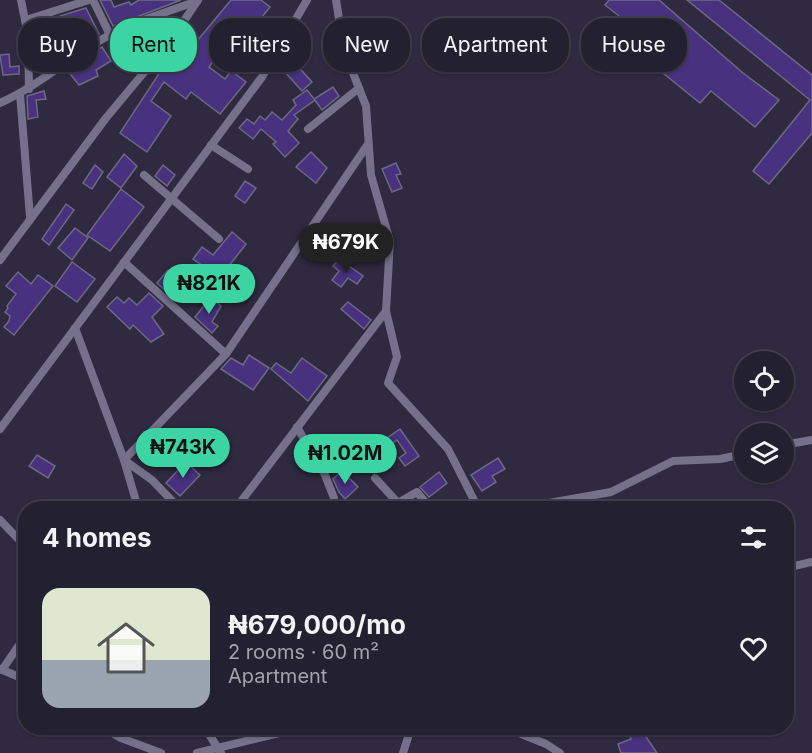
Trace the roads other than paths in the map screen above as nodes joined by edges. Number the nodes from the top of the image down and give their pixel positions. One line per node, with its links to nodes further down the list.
1 (21, 0): 7 (street)
2 (89, 0): 8 (street)
3 (93, 0): 10 (street)
4 (307, 0): 19 (street)
5 (336, 0): 13 (street)
6 (198, 1): 9 (street); 23 (street)
7 (26, 18)
8 (32, 18)
9 (152, 18)
10 (110, 33)
11 (110, 36): 14 (street)
12 (28, 72): 14 (street)
13 (359, 88): 17 (street); 18 (street)
14 (29, 89): 15 (street)
15 (20, 94): 16 (street); 23 (street)
16 (0, 103)
17 (308, 129)
18 (369, 144): 27 (street); 29 (street)
19 (211, 145): 20 (street); 22 (street)
20 (248, 169)
21 (144, 175): 22 (street)
22 (172, 198): 24 (street); 26 (street)
23 (30, 217): 25 (street)
24 (219, 238)
25 (0, 260)
26 (124, 262): 28 (street); 29 (street)
27 (386, 311): 30 (street); 44 (street)
28 (75, 328): 31 (street); 35 (street)
29 (226, 354): 35 (street)
30 (297, 427): 37 (street); 40 (street)
31 (0, 429)
32 (812, 440): 33 (street)
33 (794, 443)
34 (734, 456): 45 (street)
35 (124, 460): 38 (street); 39 (street)
36 (375, 478): 41 (street)
37 (334, 498)
38 (136, 501)
39 (172, 501)
40 (241, 501)
41 (396, 501)
42 (401, 501): 43 (street)
43 (424, 501)
44 (474, 501)
45 (560, 501)
46 (0, 520): 47 (street)
47 (18, 539)
48 (812, 562): 49 (street)
49 (794, 566)
50 (18, 646): 51 (street)
51 (1, 669): 52 (street)
52 (18, 676)
53 (116, 735): 59 (street)
54 (209, 735): 58 (street)
55 (275, 735): 58 (street)
56 (409, 735): 61 (street)
57 (524, 735): 62 (street)
58 (218, 751): 60 (street)
59 (161, 753)
60 (197, 753)
61 (403, 753)
62 (560, 753)

